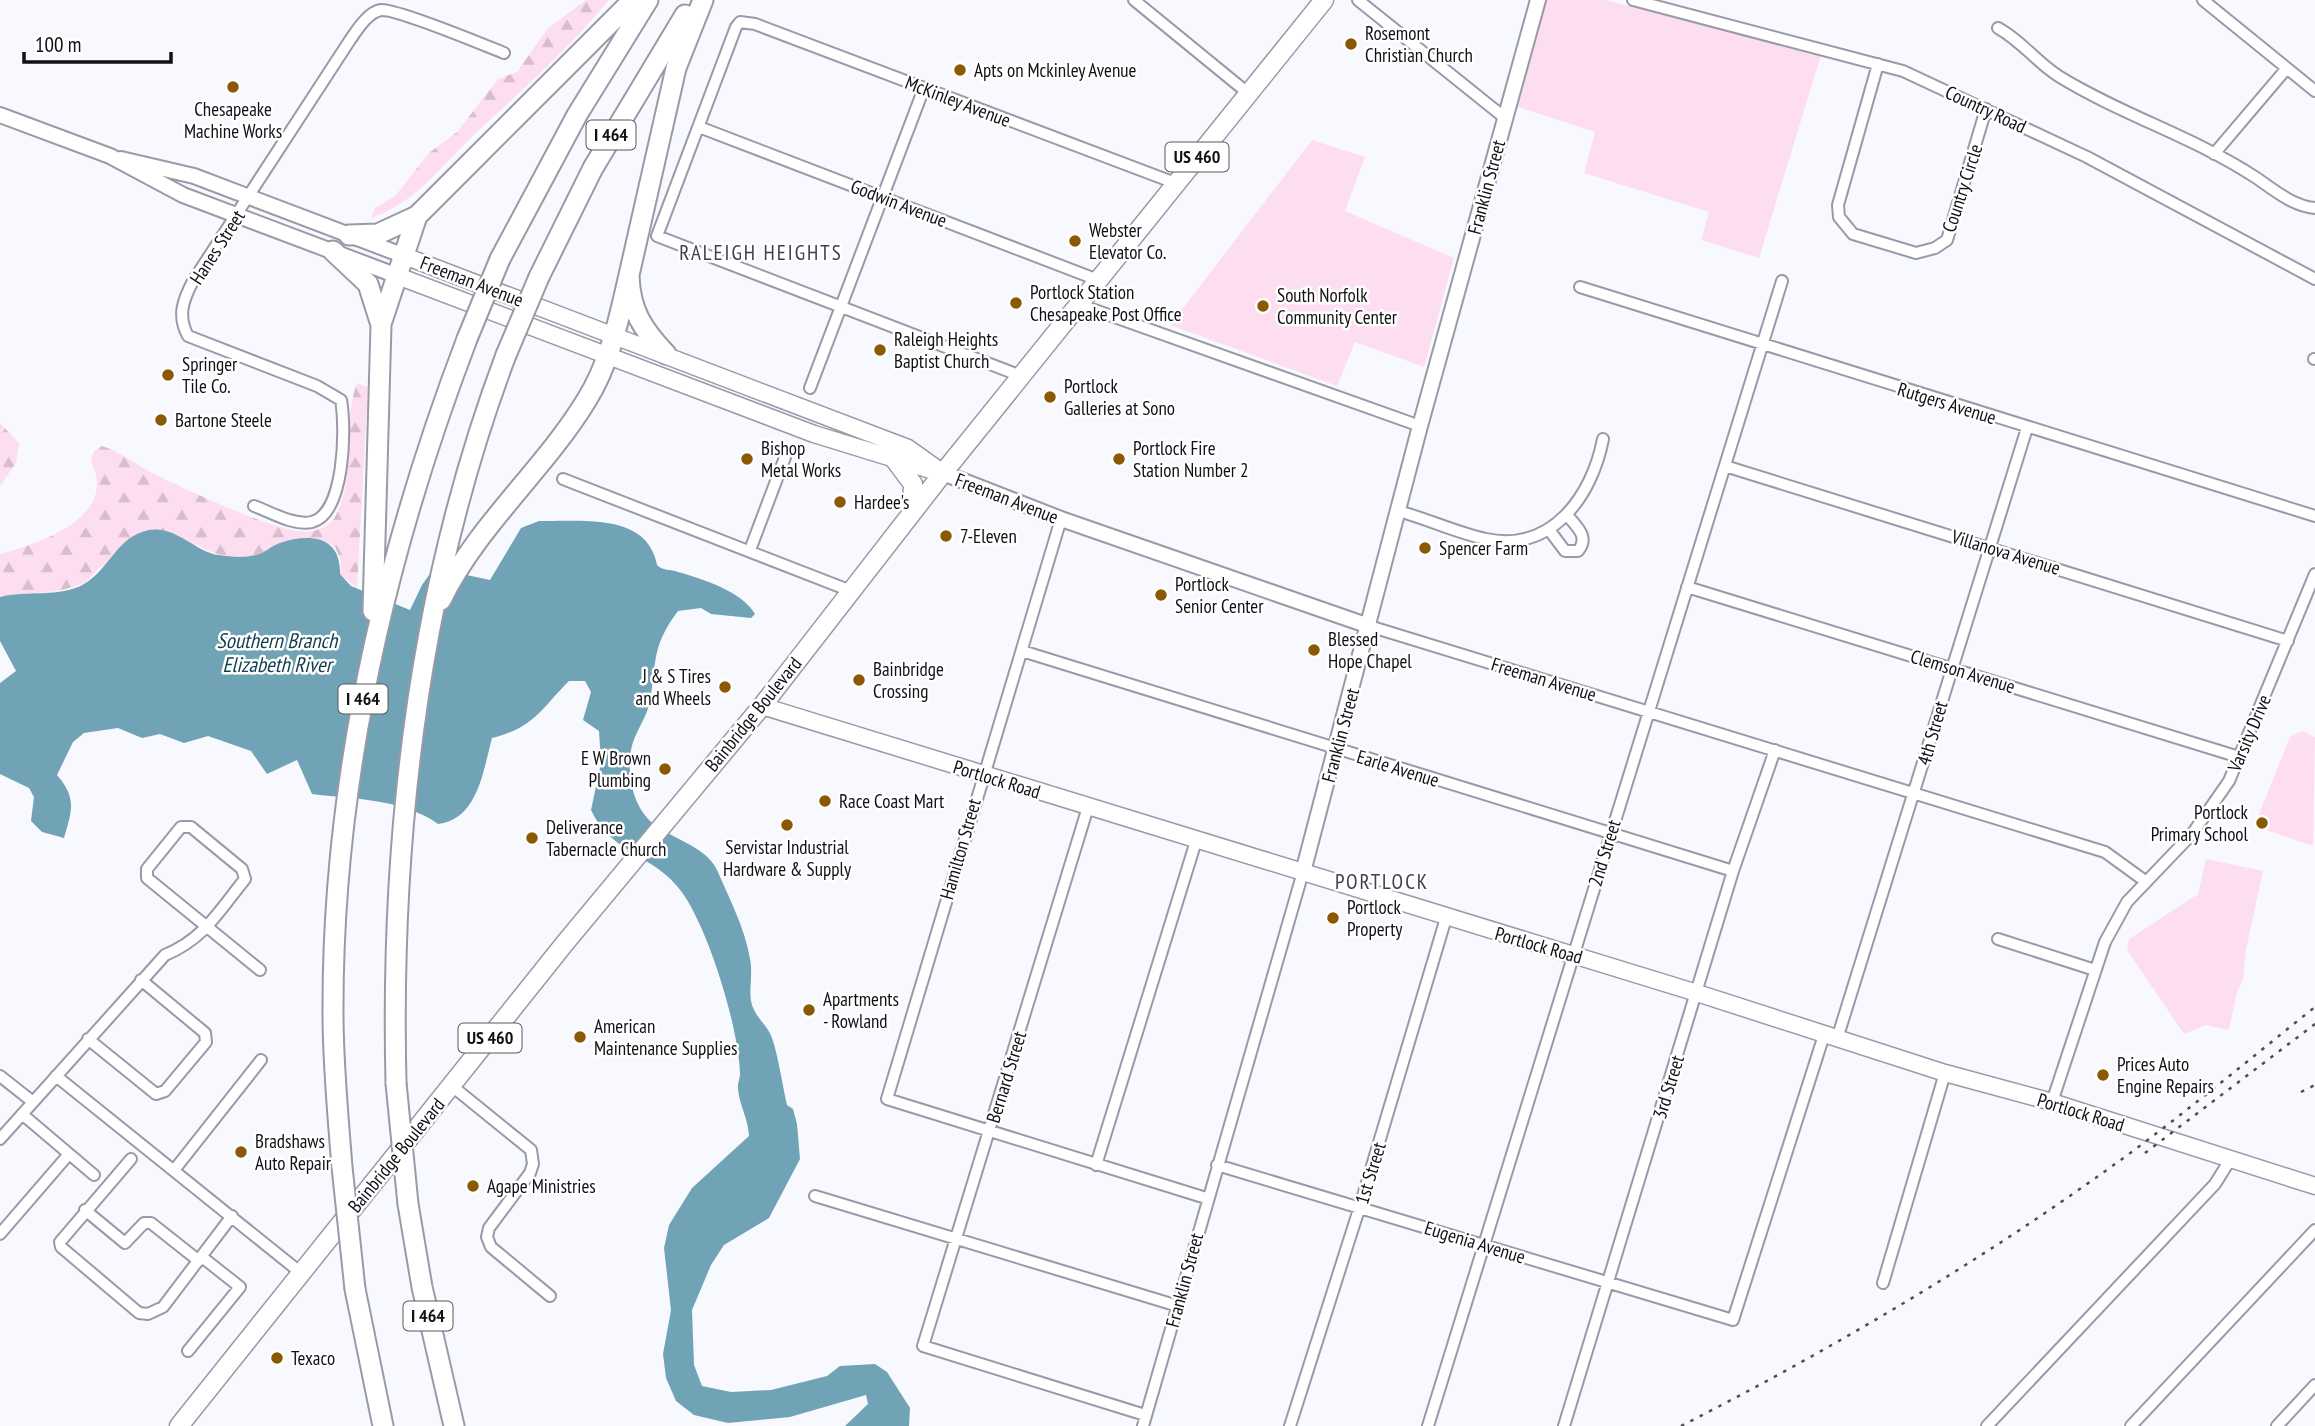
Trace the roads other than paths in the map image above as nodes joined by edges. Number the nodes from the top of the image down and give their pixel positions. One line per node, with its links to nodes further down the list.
1 (632, 0): 29 (highway)
2 (648, 0): 66 (highway, I 464, bridge)
3 (696, 0): 69 (highway, I 464, bridge)
4 (703, 0): 34 (highway)
5 (1134, 0): 17 (street)
6 (1324, 0): 17 (main road, Bainbridge Boulevard / US 460)
7 (1358, 0): 20 (street)
8 (1538, 0): 20 (street, Franklin Street)
9 (1633, 0): 13 (street, Country Road)
10 (2203, 0): 14 (street)
11 (1998, 28): 22 (street)
12 (504, 53): 25 (street, Hanes Street)
13 (1878, 64): 18 (street, Country Road); 18 (street, Country Circle)
14 (2287, 68): 16 (street); 22 (street)
15 (924, 88): 21 (street, McKinley Avenue); 24 (street, McKinley Avenue); 26 (street)
16 (2315, 91)
17 (1249, 94): 24 (main road, Bainbridge Boulevard / US 460)
18 (1986, 110): 35 (street, Country Road)
19 (0, 115): 23 (street, Freeman Avenue)
20 (1505, 118): 48 (street, Franklin Street)
21 (699, 127): 26 (street, Godwin Avenue); 40 (street)
22 (2214, 155): 27 (street)
23 (110, 156): 25 (street, Freeman Avenue); 28 (street, Freeman Avenue)
24 (1175, 183): 36 (main road, Bainbridge Boulevard / US 460)
25 (250, 197): 28 (street, Hanes Street); 30 (street, Freeman Avenue)
26 (884, 197): 36 (street, Godwin Avenue); 40 (street)
27 (2315, 208)
28 (238, 215): 31 (street, Freeman Avenue); 56 (street, Hanes Street)
29 (417, 216): 30 (highway); 32 (highway)
30 (349, 235): 32 (street, Freeman Avenue)
31 (334, 251): 33 (street, Freeman Avenue); 41 (highway)
32 (402, 255): 33 (highway); 42 (main road, Freeman Avenue)
33 (395, 275): 41 (highway); 45 (main road, Freeman Avenue)
34 (629, 275): 42 (highway); 44 (highway)
35 (2315, 279)
36 (1098, 280): 39 (main road, Bainbridge Boulevard / US 460)
37 (1782, 281): 43 (street, 2nd Street)
38 (1580, 287): 43 (street, Rutgers Avenue)
39 (1078, 304): 46 (main road, Bainbridge Boulevard / US 460); 48 (street)
40 (843, 309): 46 (street); 47 (street)
41 (381, 326): 66 (highway)
42 (614, 335): 44 (main road, Freeman Avenue); 45 (highway)
43 (1762, 344): 49 (street, Rutgers Avenue); 53 (street, 2nd Street)
44 (666, 354): 54 (main road, Freeman Avenue)
45 (609, 355): 52 (main road, Freeman Avenue); 69 (highway)
46 (1021, 376): 54 (main road, Bainbridge Boulevard / US 460)
47 (810, 388)
48 (1420, 426): 57 (street, Franklin Street)
49 (2027, 428): 60 (street, Rutgers Avenue); 63 (street, 4th Street)
50 (1603, 439): 59 (street)
51 (787, 452): 64 (street)
52 (895, 460): 54 (main road, Freeman Avenue); 58 (main road)
53 (1725, 466): 63 (street, Villanova Avenue); 67 (street, 2nd Street)
54 (943, 473): 58 (main road, Bainbridge Boulevard / US 460); 61 (street, Freeman Avenue)
55 (564, 479): 64 (street)
56 (254, 506)
57 (1398, 511): 62 (street); 70 (street, Franklin Street)
58 (912, 512): 68 (main road, Bainbridge Boulevard / US 460)
59 (1567, 515): 62 (street); 62 (street)
60 (2315, 516)
61 (1061, 519): 70 (street, Freeman Avenue); 72 (street, Hamilton Street)
62 (1550, 531)
63 (1989, 547): 71 (street, Villanova Avenue); 73 (street, 4th Street)
64 (750, 550): 68 (street)
65 (2315, 574): 71 (street, Varsity Drive)
66 (382, 576): 135 (highway, I 464, bridge)
67 (1687, 587): 73 (street, Clemson Avenue); 75 (street, 2nd Street)
68 (851, 591): 74 (main road, Bainbridge Boulevard / US 460)
69 (431, 620): 136 (highway, I 464, bridge)
70 (1368, 626): 75 (street, Freeman Avenue); 76 (street, Franklin Street)
71 (2288, 640): 78 (street, Varsity Drive)
72 (1022, 651): 76 (street, Earle Avenue); 79 (street, Hamilton Street)
73 (1952, 667): 78 (street, Clemson Avenue); 80 (street, 4th Street)
74 (762, 706): 79 (main road, Portlock Road); 101 (main road, Bainbridge Boulevard / US 460)
75 (1649, 710): 77 (street, Freeman Avenue); 82 (street, 2nd Street)
76 (1336, 749): 82 (street, Earle Avenue); 85 (street, Franklin Street)
77 (1775, 750): 80 (street, Freeman Avenue); 84 (street, 3rd Street)
78 (2239, 757): 86 (street, Varsity Drive)
79 (982, 775): 81 (main road, Portlock Road); 105 (street, Hamilton Street)
80 (1914, 794): 86 (street, Freeman Avenue); 95 (street, 4th Street)
81 (1088, 807): 83 (main road, Portlock Road); 105 (street, Bernard Street)
82 (1610, 833): 84 (street, Earle Avenue); 90 (street, 2nd Street)
83 (1195, 841): 85 (main road, Portlock Road); 110 (street)
84 (1733, 871): 94 (street, 3rd Street)
85 (1303, 872): 87 (main road, Portlock Road); 111 (street, Franklin Street)
86 (2145, 881): 92 (street, Varsity Drive)
87 (1446, 918): 90 (main road, Portlock Road); 117 (street, 1st Street)
88 (207, 928): 88 (street); 91 (street); 93 (street)
89 (1998, 939): 92 (street)
90 (1572, 955): 94 (main road, Portlock Road); 123 (street, 2nd Street)
91 (260, 970)
92 (2095, 970): 103 (street, Varsity Drive)
93 (141, 980): 96 (street); 96 (street)
94 (1697, 993): 95 (main road, Portlock Road); 126 (street, 3rd Street)
95 (1830, 1037): 98 (main road, Portlock Road); 130 (street, 4th Street)
96 (88, 1039): 100 (street)
97 (261, 1060): 112 (street)
98 (1945, 1073): 103 (main road, Portlock Road); 127 (street)
99 (0, 1076): 102 (street)
100 (56, 1076): 102 (street); 112 (street)
101 (452, 1086): 125 (main road, Bainbridge Boulevard / US 460); 128 (street)
102 (33, 1102): 104 (street)
103 (2052, 1102): 109 (main road, Portlock Road)
104 (22, 1114): 106 (street); 107 (street)
105 (989, 1131): 110 (street); 122 (street, Bernard Street)
106 (0, 1139)
107 (69, 1154): 113 (street); 121 (street)
108 (131, 1159): 118 (street)
109 (2230, 1160): 114 (main road, Portlock Road); 140 (street)
110 (1096, 1165): 116 (street)
111 (1217, 1165): 116 (street, Franklin Street); 117 (street, Eugenia Avenue)
112 (175, 1169): 119 (street)
113 (94, 1175)
114 (2315, 1186)
115 (815, 1196): 122 (street)
116 (1206, 1198): 129 (street, Franklin Street)
117 (1360, 1206): 123 (street, Eugenia Avenue); 137 (street, 1st Street)
118 (85, 1210): 124 (street); 124 (street)
119 (232, 1216): 124 (street); 125 (street)
120 (2315, 1230): 141 (street)
121 (0, 1234)
122 (956, 1239): 129 (street); 133 (street, Bernard Street)
123 (1484, 1245): 126 (street, Eugenia Avenue); 138 (street, 2nd Street)
124 (200, 1259): 131 (street)
125 (301, 1273): 134 (main road, Bainbridge Boulevard / US 460)
126 (1608, 1283): 130 (street, Eugenia Avenue); 139 (street, 3rd Street)
127 (1883, 1283)
128 (550, 1296)
129 (1178, 1306): 133 (street, Franklin Street)
130 (1733, 1320)
131 (188, 1352)
132 (2315, 1385): 142 (street)
133 (1144, 1421)
134 (179, 1426)
135 (383, 1426)
136 (454, 1426)
137 (1290, 1426)
138 (1427, 1426)
139 (1564, 1426)
140 (1987, 1426)
141 (2131, 1426)
142 (2277, 1426)

